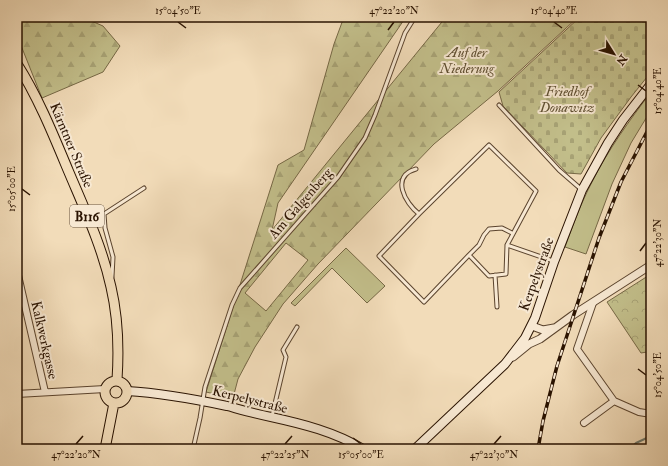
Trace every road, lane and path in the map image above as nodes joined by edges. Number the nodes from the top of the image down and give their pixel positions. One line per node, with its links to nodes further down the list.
1 (415, 17): 30 (lane, Am Galgenberg)
2 (17, 64): 16 (main road, Kärntner Straße / B116)
3 (651, 84): 7 (main road, Kerpelystraße)
4 (499, 105): 7 (lane)
5 (416, 169): 8 (lane)
6 (144, 188): 16 (lane)
7 (582, 190): 12 (main road, Kerpelystraße)
8 (419, 214): 9 (lane); 11 (lane)
9 (512, 233): 10 (lane); 11 (lane)
10 (507, 246): 12 (lane); 15 (lane)
11 (469, 255): 15 (lane)
12 (554, 262): 22 (main road, Kerpelystraße)
13 (651, 265): 18 (street)
14 (17, 271): 17 (street, Kalkwerkgasse)
15 (495, 275): 19 (lane)
16 (111, 287): 25 (main road, Kärntner Straße / B116)
17 (19, 292): 28 (street, Kalkwerkgasse)
18 (593, 302): 21 (street); 31 (street)
19 (497, 306)
20 (297, 327): 34 (lane)
21 (554, 328): 22 (street); 23 (street)
22 (530, 329): 23 (street); 24 (main road, Kerpelystraße)
23 (540, 339): 24 (street)
24 (508, 361): 39 (main road, Kerpelystraße)
25 (117, 380): 26 (main road); 27 (main road)
26 (105, 389): 28 (street); 32 (main road)
27 (128, 391): 30 (main road, Kerpelystraße); 32 (main road)
28 (45, 392): 29 (street)
29 (17, 394)
30 (202, 401): 34 (main road, Kerpelystraße); 37 (lane, Am Galgenberg)
31 (614, 401): 33 (street); 35 (street)
32 (114, 403): 36 (main road)
33 (651, 414)
34 (271, 417): 38 (main road, Kerpelystraße)
35 (584, 423)
36 (105, 449)
37 (193, 449)
38 (363, 449)
39 (415, 449)

